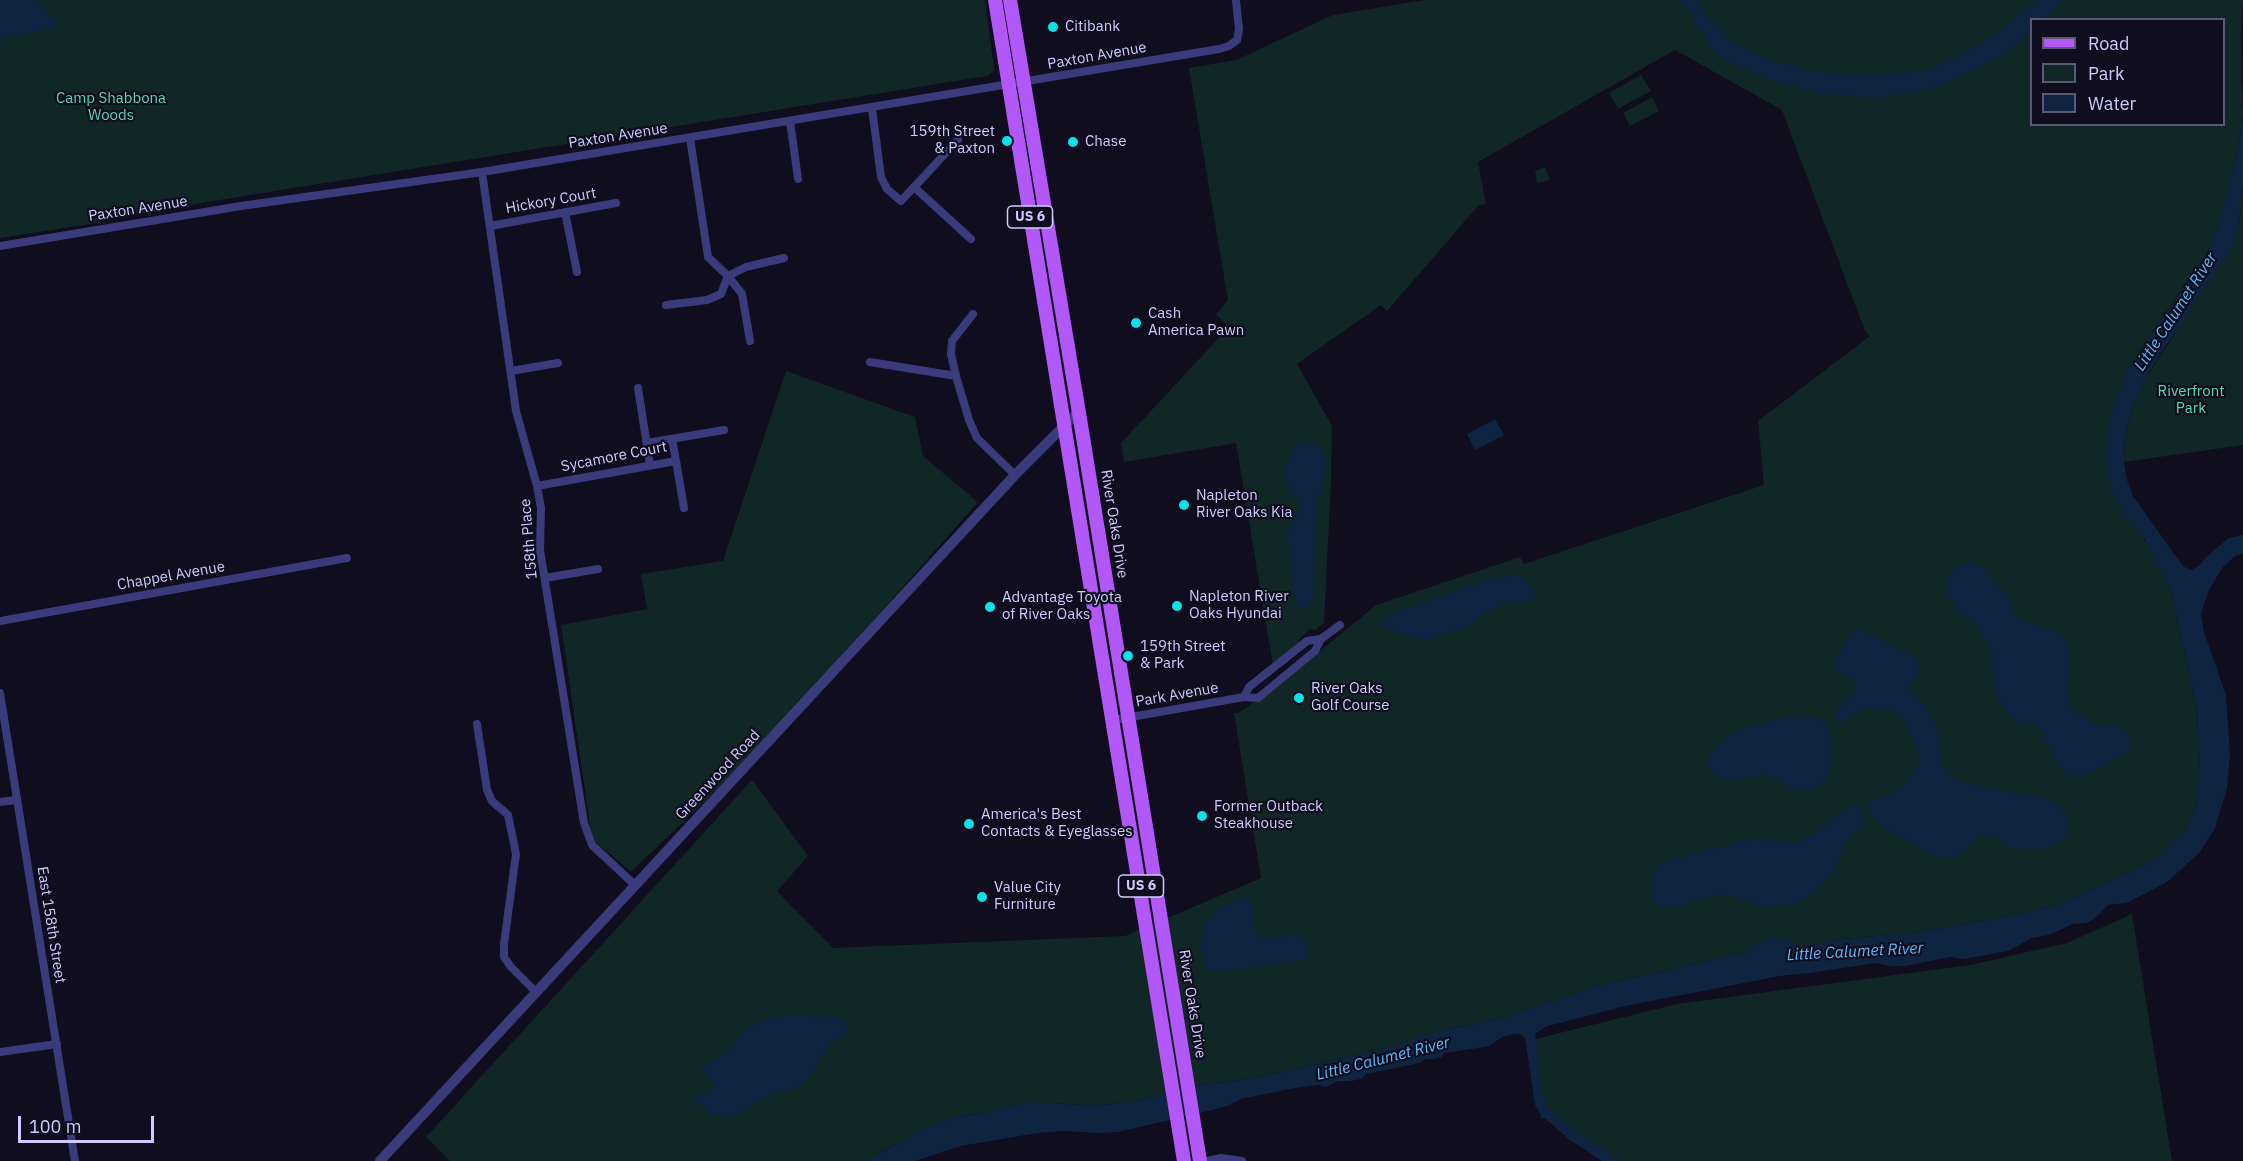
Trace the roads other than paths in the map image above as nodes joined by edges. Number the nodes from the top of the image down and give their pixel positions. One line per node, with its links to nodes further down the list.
1 (995, 0): 5 (main road, River Oaks Drive / US 6)
2 (1010, 0): 4 (main road, River Oaks Drive / US 6)
3 (1236, 0): 4 (street, Paxton Avenue)
4 (1023, 82): 5 (street, Paxton Avenue); 29 (main road, River Oaks Drive / US 6)
5 (1008, 85): 6 (street, Paxton Avenue); 30 (main road, River Oaks Drive / US 6)
6 (872, 108): 7 (street, Paxton Avenue); 12 (street)
7 (790, 121): 8 (street, Paxton Avenue); 11 (street)
8 (690, 138): 10 (street, Paxton Avenue); 20 (street)
9 (958, 140): 12 (street)
10 (482, 172): 15 (street, 158th Place); 17 (street, Paxton Avenue)
11 (798, 178)
12 (914, 187): 16 (street)
13 (616, 203): 14 (street, Hickory Court)
14 (566, 212): 15 (street, Hickory Court); 19 (street)
15 (490, 226): 26 (street, 158th Place)
16 (971, 239)
17 (0, 246)
18 (784, 258): 20 (street)
19 (577, 272)
20 (728, 276): 21 (street); 23 (street)
21 (666, 305)
22 (973, 314): 27 (street)
23 (750, 341)
24 (870, 362): 27 (street)
25 (558, 363): 26 (street)
26 (511, 371): 37 (street, 158th Place)
27 (956, 376): 36 (street)
28 (638, 388): 33 (street)
29 (1079, 411): 30 (street, Greenwood Road); 47 (main road, River Oaks Drive / US 6)
30 (1065, 425): 36 (street, Greenwood Road); 48 (main road, River Oaks Drive / US 6)
31 (724, 430): 32 (street, Sycamore Court)
32 (672, 439): 33 (street, Sycamore Court); 34 (street, Sycamore Court)
33 (647, 443): 35 (street)
34 (676, 461): 35 (street, Sycamore Court); 38 (street)
35 (650, 465): 37 (street, Sycamore Court)
36 (1015, 475): 52 (street, Greenwood Road)
37 (537, 486): 41 (street, 158th Place)
38 (684, 508)
39 (347, 558): 42 (street, Chappel Avenue)
40 (598, 569): 41 (street)
41 (545, 578): 52 (street, 158th Place)
42 (0, 621)
43 (1340, 625): 44 (street, Park Avenue)
44 (1321, 639): 46 (street, Park Avenue); 46 (street, Park Avenue)
45 (0, 693): 50 (street, East 158th Street)
46 (1245, 697): 47 (street, Park Avenue)
47 (1129, 717): 48 (street, Park Avenue); 59 (main road, River Oaks Drive / US 6)
48 (1114, 720): 58 (main road, River Oaks Drive / US 6)
49 (477, 724): 53 (street)
50 (17, 800): 51 (street); 54 (street, East 158th Street)
51 (0, 802)
52 (636, 886): 53 (street, Greenwood Road)
53 (537, 993): 57 (street, Greenwood Road)
54 (57, 1044): 55 (street); 56 (street, East 158th Street)
55 (0, 1052)
56 (75, 1161)
57 (380, 1161)
58 (1184, 1161)
59 (1200, 1161)
60 (1207, 1161): 61 (street)
61 (1242, 1161)

